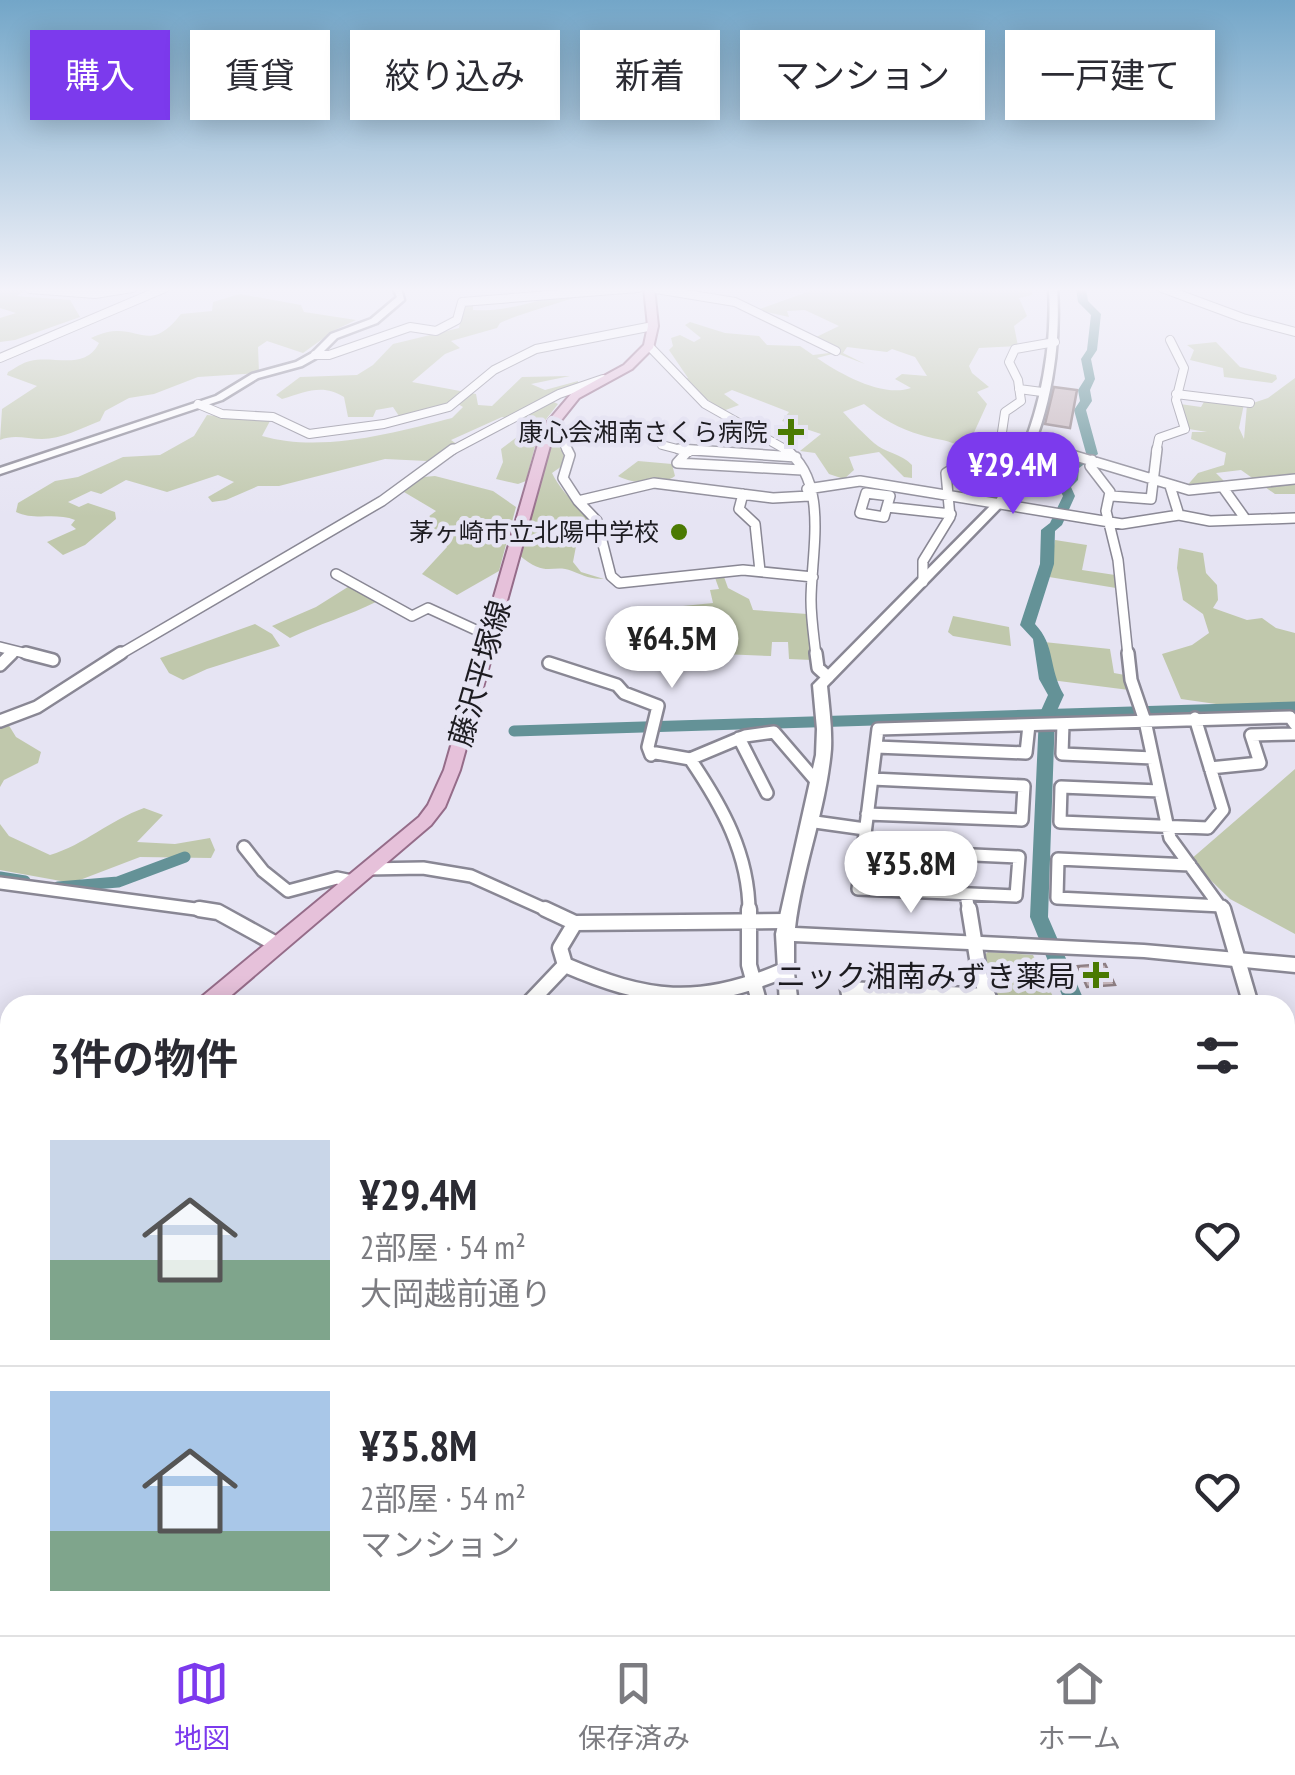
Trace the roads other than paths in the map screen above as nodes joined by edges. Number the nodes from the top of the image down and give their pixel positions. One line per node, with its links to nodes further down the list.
1 (298, 364): 13 (street)
2 (506, 364): 13 (street)
3 (630, 364): 8 (main road)
4 (667, 364): 20 (street)
5 (1011, 364): 9 (street)
6 (1049, 364): 10 (street)
7 (1182, 364): 11 (street)
8 (603, 379): 14 (main road); 54 (street)
9 (1019, 389): 10 (street); 15 (street)
10 (1042, 392): 16 (street)
11 (1176, 394): 12 (street); 25 (street)
12 (1250, 403)
13 (198, 404): 24 (street)
14 (552, 421): 33 (street); 45 (main road, 藤沢平塚線)
15 (1001, 439): 16 (street); 29 (street)
16 (1029, 444): 21 (street); 34 (street)
17 (662, 445): 18 (street)
18 (687, 452): 19 (street); 22 (street)
19 (737, 454): 20 (street); 22 (street)
20 (796, 457): 23 (street)
21 (1089, 459): 25 (street); 32 (street)
22 (736, 467): 23 (street)
23 (802, 470): 30 (street)
24 (0, 471)
25 (1148, 478): 27 (street); 32 (street)
26 (1295, 479): 28 (street)
27 (1170, 486): 28 (street); 37 (street)
28 (1224, 488): 38 (street)
29 (947, 492): 30 (street); 34 (street); 36 (street)
30 (808, 493): 31 (street); 43 (street)
31 (742, 494): 33 (street); 41 (street)
32 (1112, 496): 40 (street)
33 (578, 501): 41 (street)
34 (1000, 502): 40 (street); 44 (street)
35 (887, 507): 36 (street)
36 (951, 514): 44 (street)
37 (1179, 515): 38 (street); 40 (street)
38 (1244, 517): 39 (street)
39 (1295, 518)
40 (1109, 522): 52 (street)
41 (760, 571): 43 (street)
42 (336, 574): 45 (street)
43 (813, 577): 51 (street)
44 (923, 582): 51 (street)
45 (489, 636): 75 (main road, 藤沢平塚線)
46 (0, 647): 47 (street)
47 (15, 651): 48 (street); 50 (street)
48 (53, 660)
49 (549, 662): 62 (street)
50 (0, 664)
51 (828, 676): 65 (street)
52 (1143, 715): 53 (street); 56 (street); 61 (street)
53 (1195, 718): 57 (street); 63 (street)
54 (0, 721)
55 (1033, 724): 56 (street); 60 (street); 60 (street)
56 (1059, 724): 61 (street)
57 (1295, 724)
58 (1295, 734): 63 (street)
59 (739, 738): 62 (street); 65 (street); 67 (street)
60 (876, 746): 64 (street)
61 (1153, 758): 66 (street)
62 (690, 759): 80 (street)
63 (1210, 768): 70 (street)
64 (872, 779): 68 (street); 68 (street)
65 (817, 782): 69 (street)
66 (1160, 791): 70 (street); 70 (street)
67 (767, 793)
68 (867, 814): 71 (street)
69 (808, 822): 71 (street); 82 (street)
70 (1167, 826): 74 (street)
71 (865, 828): 73 (street)
72 (244, 846): 76 (street)
73 (862, 850): 78 (street); 78 (street)
74 (1190, 865): 79 (street); 79 (street)
75 (367, 869): 76 (main road, 藤沢平塚線); 81 (street)
76 (352, 881): 84 (main road, 藤沢平塚線)
77 (0, 882): 84 (street)
78 (966, 894): 83 (street)
79 (1222, 906): 85 (street)
80 (748, 922): 81 (street); 82 (street); 89 (street)
81 (575, 923): 87 (street)
82 (784, 928): 83 (street); 88 (street)
83 (975, 942): 85 (street); 98 (street)
84 (276, 944): 90 (main road, 藤沢平塚線)
85 (1238, 958): 86 (street); 99 (street)
86 (1295, 964)
87 (564, 965): 91 (street); 92 (street)
88 (782, 971): 89 (street); 95 (street)
89 (752, 986): 93 (street); 94 (street)
90 (217, 995)
91 (536, 995)
92 (655, 995)
93 (705, 995)
94 (756, 995)
95 (787, 995)
96 (849, 995): 97 (street)
97 (925, 995)
98 (989, 995)
99 (1248, 995)

